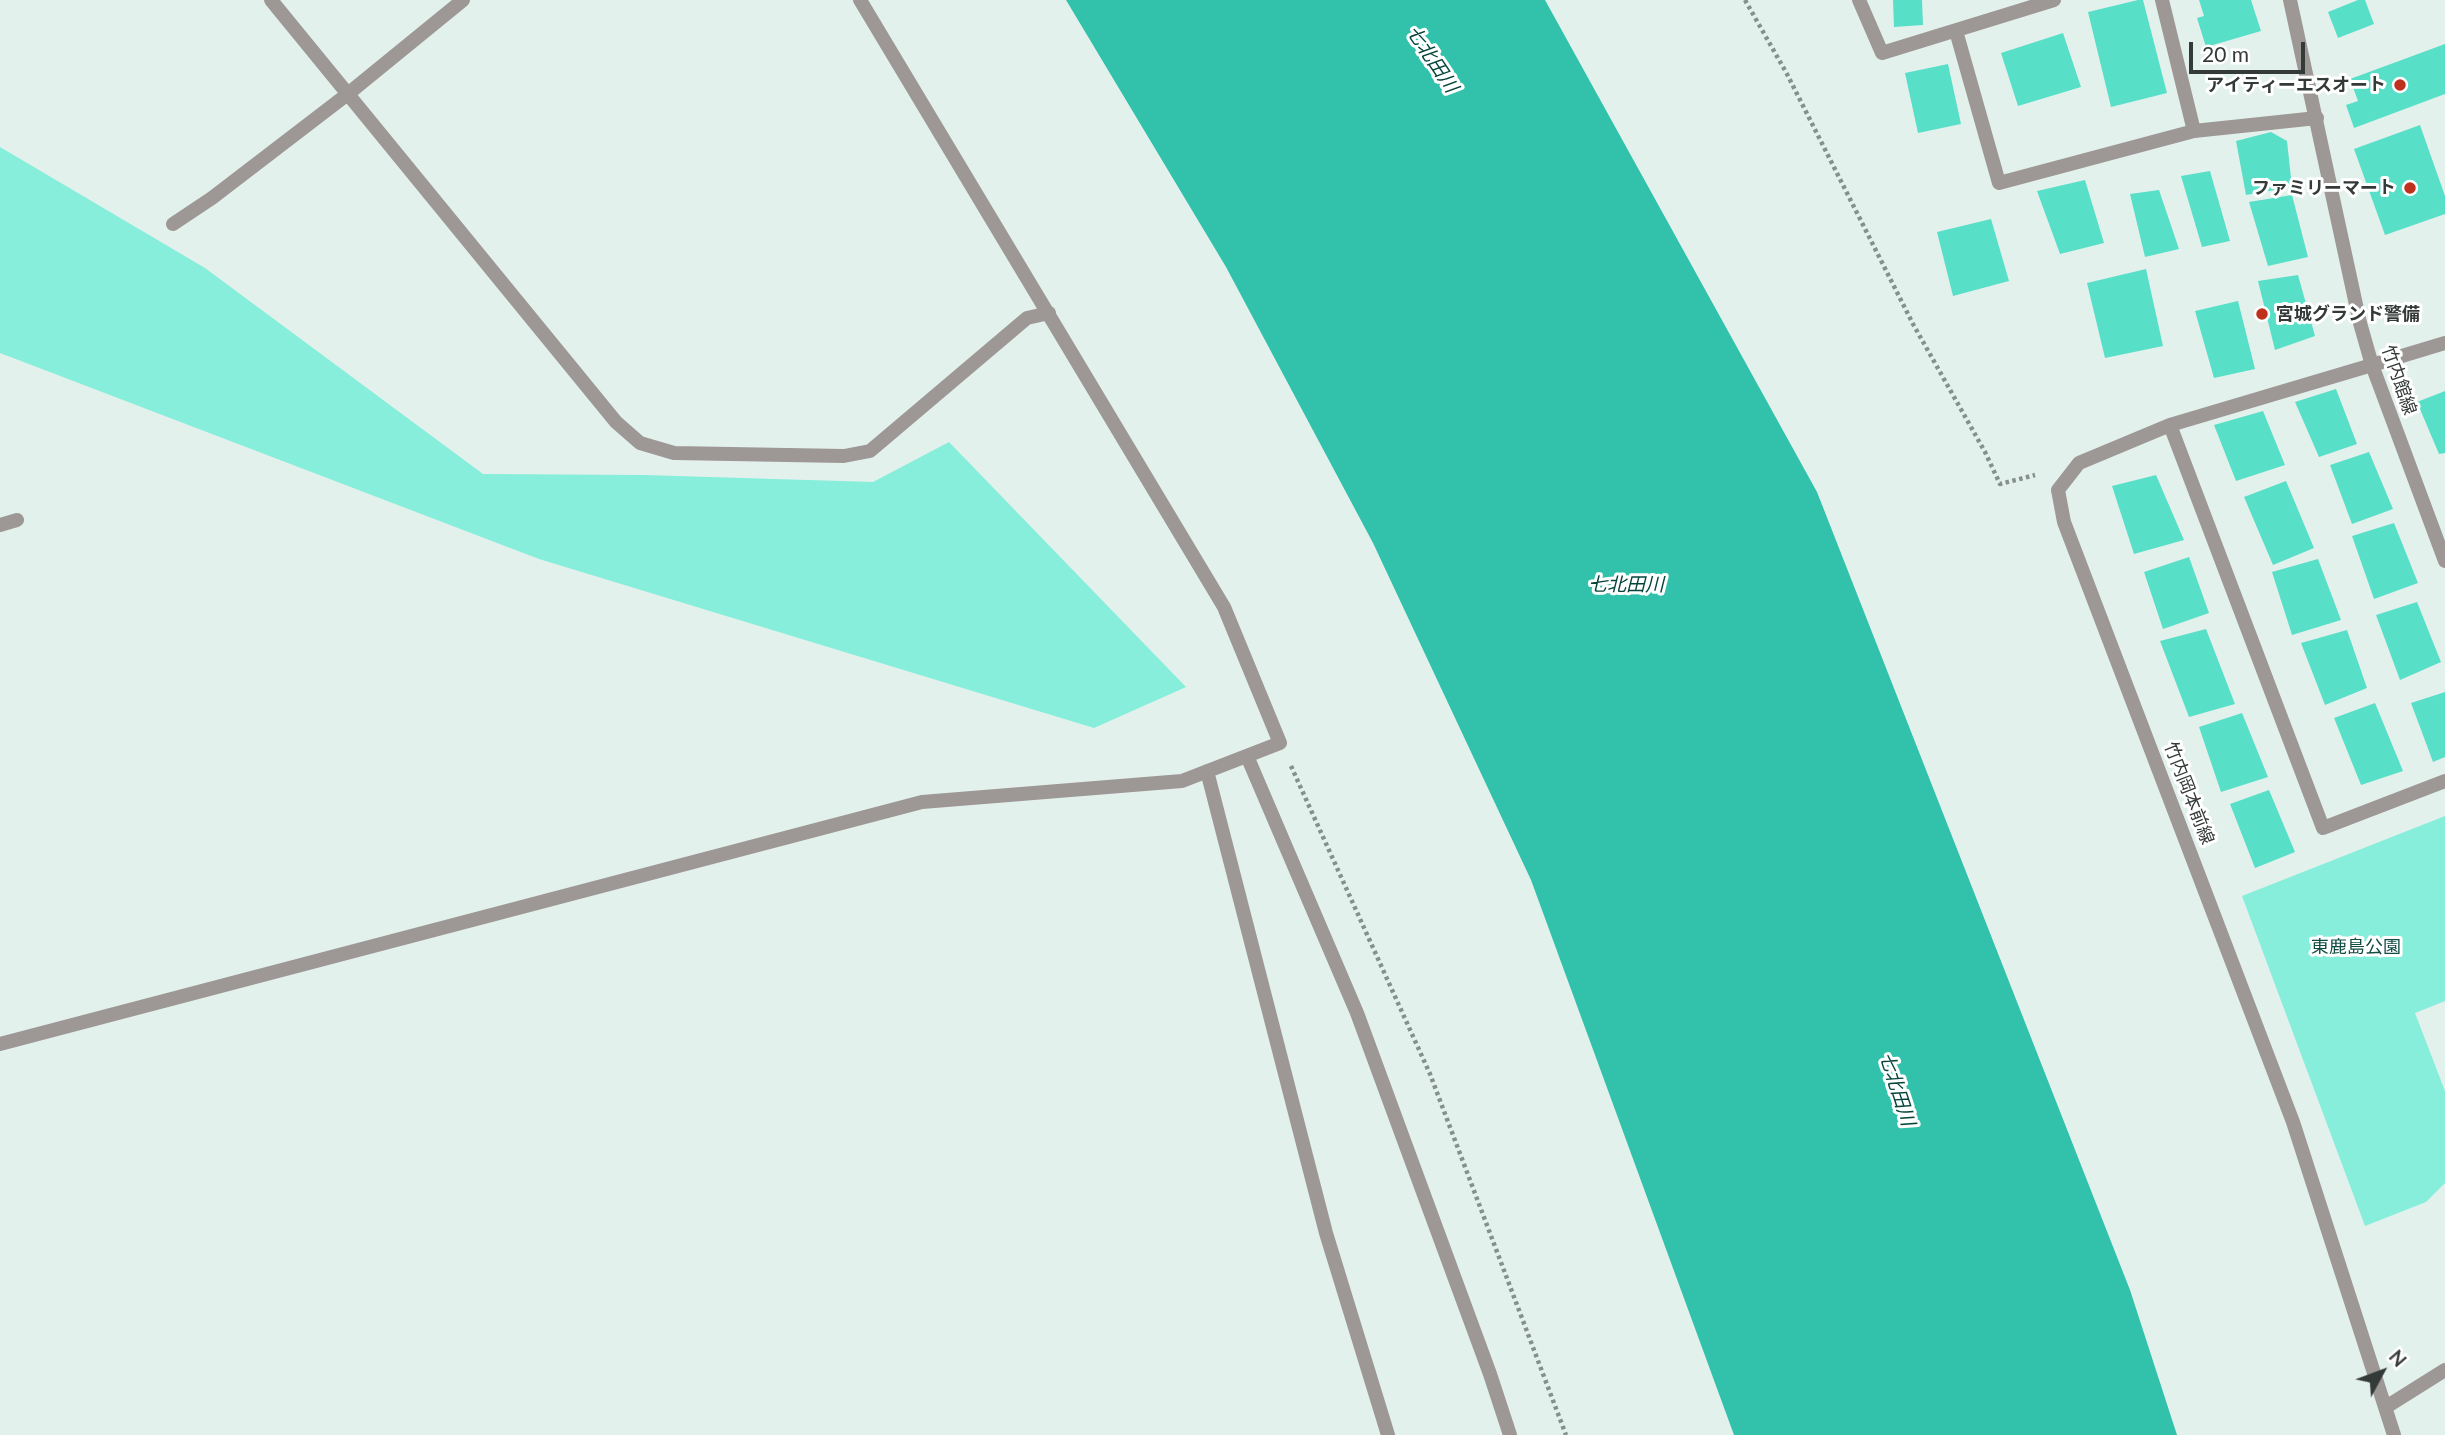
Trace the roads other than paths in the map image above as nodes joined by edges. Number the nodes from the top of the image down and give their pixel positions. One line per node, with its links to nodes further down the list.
1 (271, 0): 9 (street)
2 (463, 0): 9 (street)
3 (860, 0): 13 (street)
4 (1859, 0): 8 (street)
5 (2054, 0): 8 (street)
6 (2162, 0): 11 (street)
7 (2290, 0): 10 (street, 竹内館線)
8 (1955, 31): 11 (street)
9 (349, 93): 12 (street); 13 (street)
10 (2317, 118): 11 (street); 15 (street, 竹内館線)
11 (2194, 131)
12 (173, 224)
13 (1049, 313): 20 (street)
14 (2445, 343): 15 (street)
15 (2372, 365): 16 (street); 19 (street, 竹内館線)
16 (2170, 425): 22 (street); 25 (street, 竹内岡本前線)
17 (17, 520): 18 (street)
18 (0, 525)
19 (2445, 561)
20 (1247, 756): 21 (street); 27 (street)
21 (1207, 771): 23 (street); 26 (street)
22 (2445, 781)
23 (0, 1044)
24 (2445, 1370): 25 (street)
25 (2386, 1406): 28 (street, 竹内岡本前線)
26 (1388, 1435)
27 (1510, 1435)
28 (2394, 1435)

